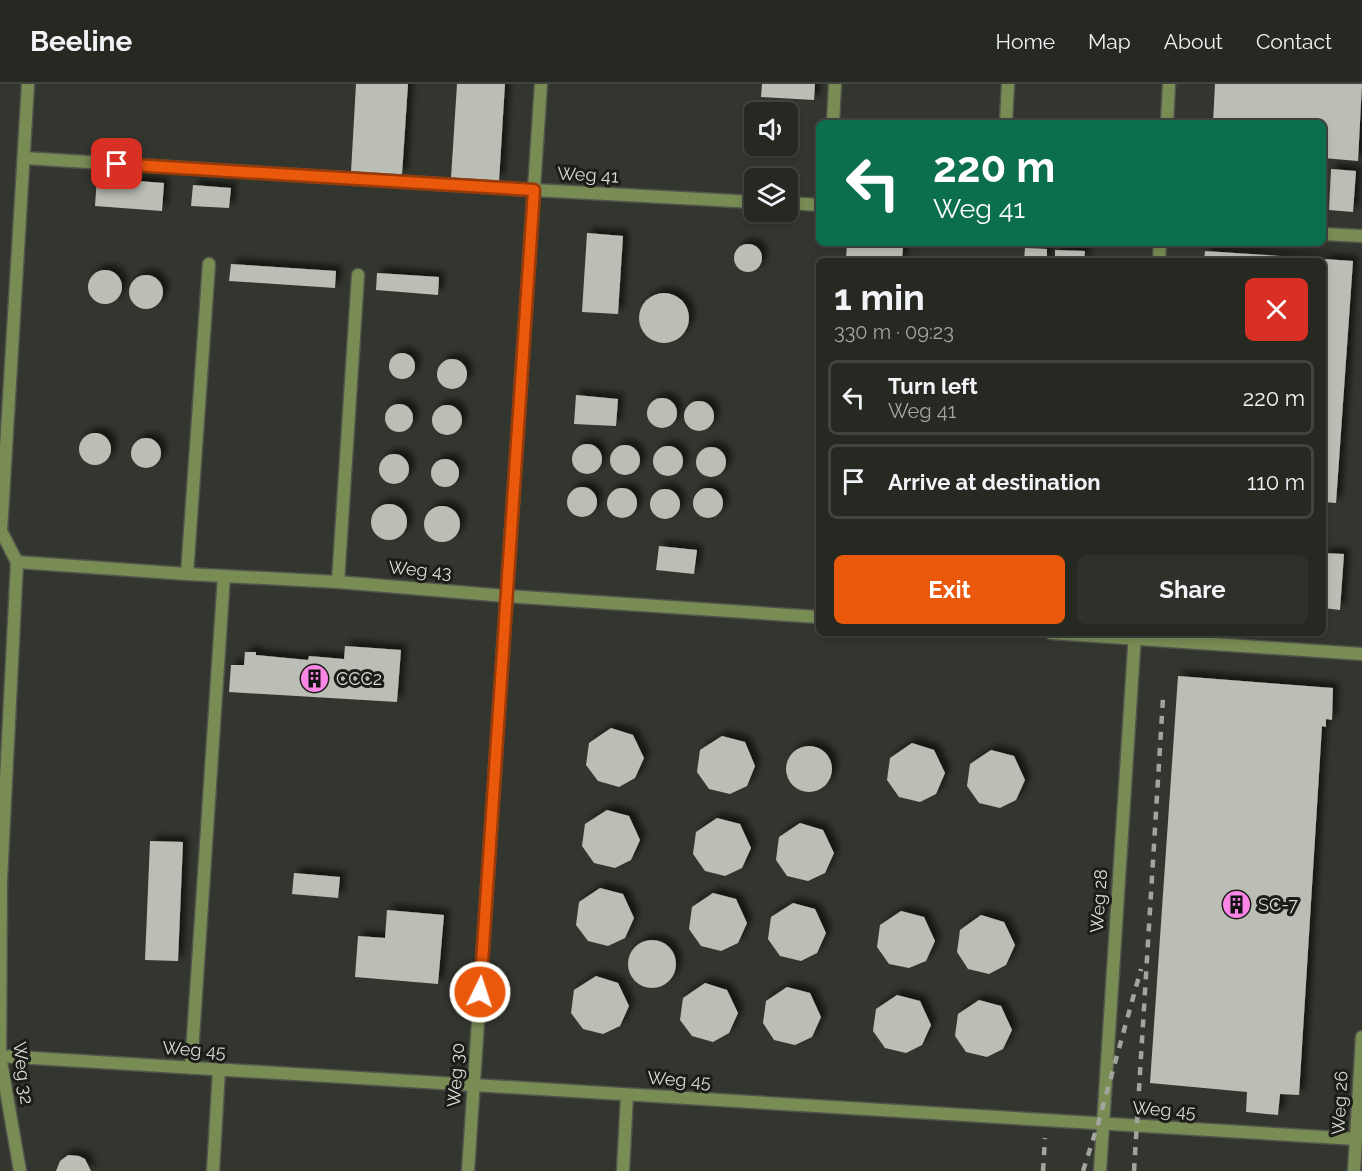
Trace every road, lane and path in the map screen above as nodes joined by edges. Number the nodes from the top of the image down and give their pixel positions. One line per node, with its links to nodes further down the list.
1 (28, 84): 9 (lane)
2 (541, 84): 10 (lane, Weg 30)
3 (835, 84): 6 (lane)
4 (1008, 84): 7 (lane)
5 (1169, 84): 8 (lane)
6 (833, 120)
7 (1006, 120)
8 (1167, 120)
9 (24, 158): 10 (lane, Weg 41); 18 (lane)
10 (534, 190): 11 (lane, Weg 41); 22 (lane, Weg 30)
11 (744, 201)
12 (798, 204): 13 (lane)
13 (816, 205)
14 (1326, 234): 15 (lane)
15 (1362, 236)
16 (209, 264): 19 (lane)
17 (358, 275): 21 (lane)
18 (17, 562): 19 (lane, Weg 43); 27 (lane, Weg 32)
19 (187, 574): 20 (lane, Weg 43)
20 (224, 576): 21 (lane, Weg 43); 28 (lane)
21 (338, 582): 22 (lane, Weg 43)
22 (506, 596): 23 (lane, Weg 43); 30 (lane, Weg 30)
23 (816, 617)
24 (1134, 636): 25 (lane); 32 (lane, Weg 28)
25 (1362, 654)
26 (1362, 1037): 33 (lane, Weg 26)
27 (0, 1056): 28 (lane, Weg 45); 34 (lane, Weg 32)
28 (191, 1068): 29 (lane, Weg 45)
29 (219, 1070): 30 (lane, Weg 45); 35 (lane)
30 (473, 1085): 31 (lane, Weg 45); 36 (lane, Weg 30)
31 (627, 1095): 32 (lane, Weg 45); 37 (lane)
32 (1102, 1124): 33 (lane, Weg 45); 38 (lane, Weg 28)
33 (1356, 1139): 39 (lane, Weg 26)
34 (20, 1171)
35 (213, 1171)
36 (468, 1171)
37 (622, 1171)
38 (1100, 1171)
39 (1354, 1171)

